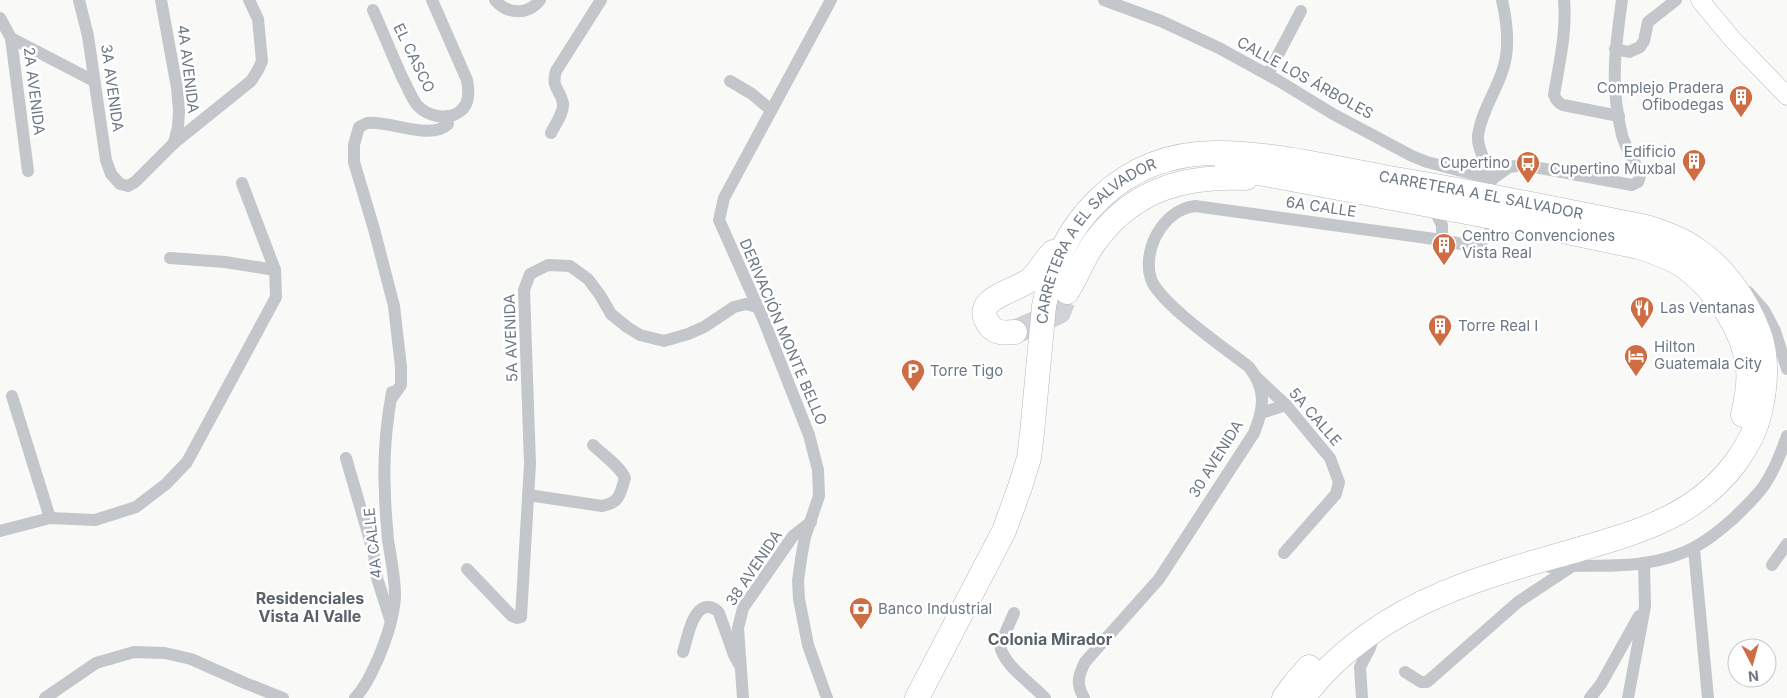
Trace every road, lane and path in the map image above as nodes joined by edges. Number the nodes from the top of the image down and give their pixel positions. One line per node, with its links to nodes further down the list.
1 (79, 0): 21 (street, 3A AVENIDA)
2 (161, 0): 28 (street, 4A AVENIDA)
3 (249, 0): 28 (street)
4 (432, 0): 25 (street)
5 (495, 0): 6 (street)
6 (540, 0)
7 (601, 0): 27 (street)
8 (831, 0): 24 (street, DERIVACIÓN MONTE BELLO)
9 (1104, 0): 20 (street, CALLE LOS ÁRBOLES)
10 (1502, 0): 32 (street)
11 (1564, 0): 26 (street)
12 (1622, 0): 19 (street)
13 (1676, 0): 19 (street)
14 (1700, 0): 23 (main road)
15 (373, 10): 25 (street, EL CASCO)
16 (1301, 11): 20 (street)
17 (0, 18): 18 (street, 2A AVENIDA)
18 (11, 38): 21 (street); 29 (street, 2A AVENIDA)
19 (1615, 49): 26 (street)
20 (1268, 74): 32 (street, CALLE LOS ÁRBOLES)
21 (94, 81): 28 (street, 3A AVENIDA)
22 (730, 81): 24 (street)
23 (1787, 96)
24 (771, 110): 42 (street, DERIVACIÓN MONTE BELLO)
25 (447, 116): 48 (street)
26 (1619, 116): 32 (street)
27 (551, 133)
28 (174, 143)
29 (28, 171)
30 (1303, 181): 33 (highway, CARRETERA A EL SALVADOR); 41 (highway); 79 (highway, CARRETERA A EL SALVADOR)
31 (242, 183): 40 (street)
32 (1491, 187): 37 (highway, CARRETERA A EL SALVADOR); 38 (highway, CARRETERA A EL SALVADOR)
33 (1432, 205): 35 (highway, CARRETERA A EL SALVADOR); 36 (street)
34 (1195, 206): 36 (street, 6A CALLE); 46 (street, 30 AVENIDA)
35 (1514, 221): 36 (street, 6A CALLE); 82 (highway, CARRETERA A EL SALVADOR)
36 (1442, 240)
37 (1066, 241): 43 (highway); 78 (highway, CARRETERA A EL SALVADOR)
38 (1706, 257): 44 (street); 65 (highway, CARRETERA A EL SALVADOR)
39 (170, 258): 40 (street)
40 (275, 270): 55 (street)
41 (1068, 292)
42 (757, 307): 54 (street, 5A AVENIDA); 56 (street, DERIVACIÓN MONTE BELLO)
43 (1015, 332)
44 (1787, 369)
45 (395, 377): 48 (street, 4A CALLE)
46 (1257, 378): 49 (street, 5A CALLE); 50 (street, 30 AVENIDA)
47 (12, 396): 55 (street)
48 (391, 399): 68 (street, 4A CALLE)
49 (1286, 405): 50 (street); 60 (street, 5A CALLE)
50 (1261, 413): 81 (street, 30 AVENIDA)
51 (1787, 436): 59 (street)
52 (593, 445): 54 (street)
53 (346, 458): 68 (street)
54 (528, 495): 64 (street, 5A AVENIDA)
55 (50, 518): 57 (street)
56 (811, 522): 71 (street, 38 AVENIDA); 77 (street, DERIVACIÓN MONTE BELLO)
57 (0, 531)
58 (1787, 544): 63 (street)
59 (1694, 549): 61 (street); 87 (street)
60 (1284, 553)
61 (1644, 563): 62 (street); 66 (street)
62 (1575, 565): 65 (street); 72 (street)
63 (1772, 566)
64 (468, 569)
65 (1509, 570): 70 (highway, CARRETERA A EL SALVADOR)
66 (1644, 606): 85 (street); 86 (street)
67 (1014, 613): 80 (street)
68 (391, 622): 75 (street, 4A CALLE)
69 (684, 652): 71 (street)
70 (1359, 652): 83 (highway, CARRETERA A EL SALVADOR); 84 (street)
71 (741, 669): 76 (street, 38 AVENIDA)
72 (1404, 672)
73 (45, 698): 74 (street)
74 (283, 698)
75 (355, 698)
76 (743, 698)
77 (827, 698)
78 (916, 698)
79 (935, 698)
80 (1045, 698)
81 (1084, 698)
82 (1284, 698)
83 (1304, 698)
84 (1362, 698)
85 (1590, 698)
86 (1628, 698)
87 (1708, 698)

